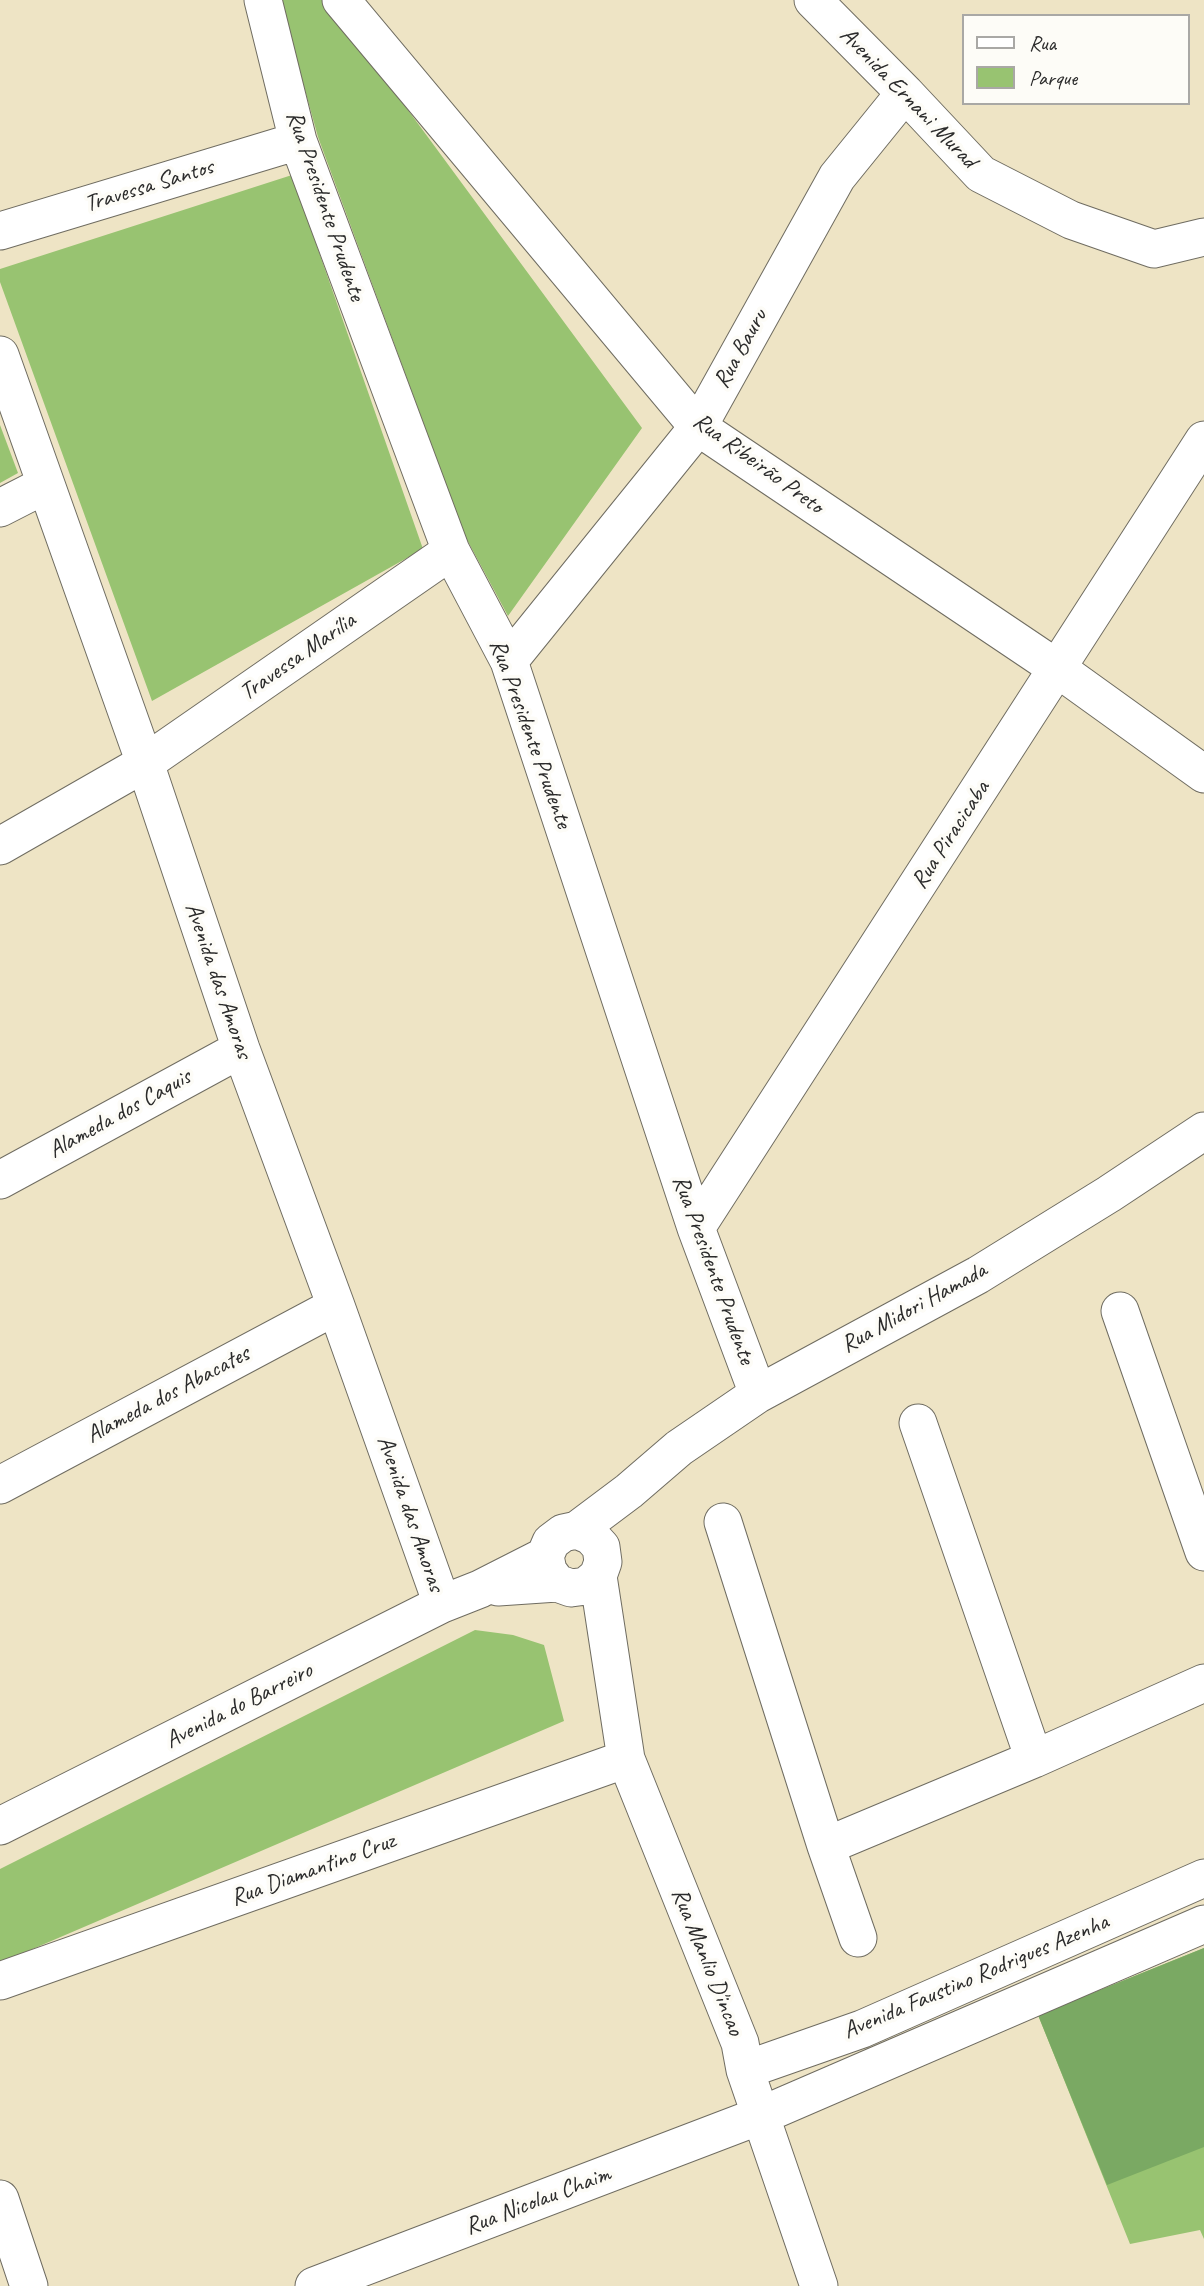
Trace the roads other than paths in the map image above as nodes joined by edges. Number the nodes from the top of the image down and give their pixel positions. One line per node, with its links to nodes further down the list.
1 (263, 0): 5 (street, Rua Presidente Prudente)
2 (341, 0): 9 (street, Rua Ribeirão Preto)
3 (813, 0): 4 (street, Avenida Ernani Murad)
4 (905, 93): 7 (street, Avenida Ernani Murad); 9 (street, Rua Bauru)
5 (298, 141): 6 (street, Travessa Santos); 13 (street, Rua Presidente Prudente)
6 (0, 231)
7 (1204, 237)
8 (0, 355): 11 (street, Avenida das Amoras)
9 (698, 426): 14 (street, Rua Bauru); 15 (street, Rua Ribeirão Preto)
10 (1204, 440): 15 (street, Rua Piracicaba)
11 (44, 485): 12 (street); 16 (street, Avenida das Amoras)
12 (0, 508)
13 (451, 551): 14 (street, Rua Presidente Prudente); 16 (street, Travessa Marília)
14 (509, 661): 22 (street, Rua Presidente Prudente)
15 (1058, 670): 17 (street, Rua Ribeirão Preto); 22 (street, Rua Piracicaba)
16 (145, 763): 18 (street, Travessa Marília); 19 (street, Avenida das Amoras)
17 (1204, 774)
18 (0, 846)
19 (241, 1049): 21 (street, Alameda dos Caquis); 23 (street, Avenida das Amoras)
20 (1204, 1131): 25 (street, Rua Midori Hamada)
21 (0, 1180)
22 (696, 1227): 25 (street, Rua Presidente Prudente)
23 (336, 1306): 27 (street, Alameda dos Abacates); 31 (street, Avenida das Amoras)
24 (1120, 1311): 29 (street)
25 (758, 1394): 30 (street, Rua Midori Hamada)
26 (918, 1423): 34 (street)
27 (0, 1485)
28 (723, 1522): 36 (street)
29 (1204, 1552)
30 (575, 1563): 31 (street, Avenida do Barreiro); 33 (street, Rua Manlio D'incao)
31 (442, 1604): 35 (street, Avenida do Barreiro)
32 (1204, 1683): 34 (street)
33 (626, 1759): 40 (street, Rua Diamantino Cruz); 41 (street, Rua Manlio D'incao)
34 (1034, 1759): 36 (street)
35 (0, 1826)
36 (826, 1846): 39 (street)
37 (1204, 1878): 41 (street, Avenida Faustino Rodrigues Azenha)
38 (1204, 1924): 42 (street, Avenida Faustino Rodrigues Azenha)
39 (858, 1938)
40 (0, 1981)
41 (745, 2070): 42 (street, Rua Manlio D'incao)
42 (762, 2115): 45 (street, Rua Nicolau Chaim); 46 (street, Rua Manlio D'incao)
43 (0, 2199): 44 (street)
44 (29, 2286)
45 (314, 2286)
46 (820, 2286)

